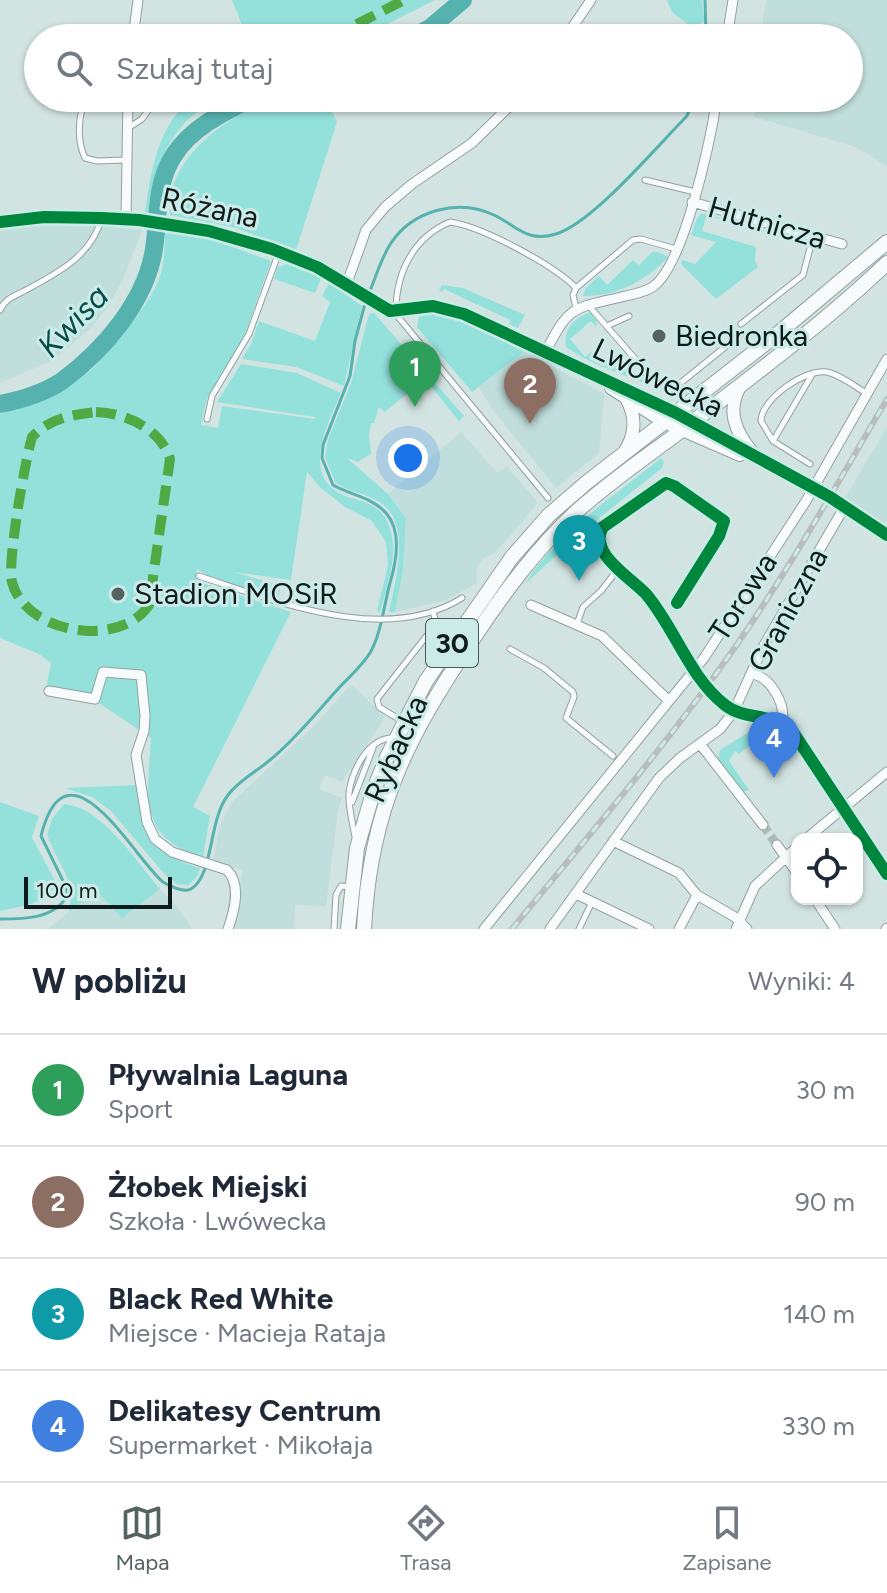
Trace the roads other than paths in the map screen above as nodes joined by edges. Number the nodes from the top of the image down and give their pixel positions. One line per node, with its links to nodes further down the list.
1 (138, 0): 4 (street)
2 (591, 0): 5 (street)
3 (733, 0): 6 (street)
4 (135, 24)
5 (575, 24)
6 (729, 24)
7 (81, 112): 13 (lane)
8 (128, 112): 12 (street)
9 (147, 112): 12 (lane)
10 (504, 112): 25 (street)
11 (715, 112): 15 (street)
12 (127, 129): 13 (street)
13 (127, 160): 17 (street)
14 (645, 180): 15 (lane)
15 (694, 197): 19 (street, Hutnicza); 22 (street)
16 (101, 218): 17 (street, Różana); 18 (street, Różana); 27 (lane)
17 (132, 220): 23 (street, Różana)
18 (0, 222)
19 (813, 236): 21 (street, Hutnicza); 33 (lane)
20 (887, 242): 43 (main road, 30)
21 (842, 244)
22 (677, 249): 26 (lane); 28 (street)
23 (279, 251): 25 (street, Różana); 44 (lane)
24 (887, 263): 40 (main road, 30)
25 (347, 283): 31 (street, Różana)
26 (576, 288): 29 (lane); 31 (lane)
27 (2, 298): 30 (lane)
28 (588, 305): 29 (street); 34 (lane)
29 (576, 308): 36 (street)
30 (0, 310)
31 (394, 312): 36 (street, Lwówecka); 52 (lane, Różana)
32 (629, 316): 34 (lane)
33 (741, 324)
34 (607, 326): 35 (lane)
35 (740, 335)
36 (546, 351): 39 (street, Lwówecka)
37 (886, 361): 41 (street, Torowa)
38 (814, 372): 41 (lane); 46 (lane); 46 (lane)
39 (599, 379): 42 (street, Lwówecka); 43 (street, Lwówecka)
40 (743, 382): 45 (main road, 30); 48 (street)
41 (867, 394): 51 (street, Torowa)
42 (627, 400): 43 (street, Lwówecka); 47 (street)
43 (670, 418): 45 (street, Lwówecka); 47 (main road, Rybacka / 30)
44 (207, 419)
45 (687, 426): 48 (street, Lwówecka); 50 (street, Lwówecka); 72 (main road, Rybacka / 30)
46 (773, 441): 49 (lane)
47 (624, 453): 63 (main road, Rybacka / 30)
48 (760, 460): 50 (street, Lwówecka)
49 (810, 464)
50 (786, 474): 51 (street, Lwówecka)
51 (813, 488): 53 (street, Lwówecka); 65 (street, Torowa)
52 (548, 498)
53 (845, 506): 54 (street, Lwówecka); 66 (street, Graniczna)
54 (887, 535)
55 (619, 567): 58 (street); 62 (lane); 65 (street)
56 (199, 576): 60 (lane)
57 (462, 598): 60 (lane)
58 (677, 603)
59 (531, 605): 62 (street)
60 (433, 611): 61 (lane)
61 (436, 624): 63 (lane); 70 (lane)
62 (577, 625): 68 (street)
63 (453, 642): 70 (main road, Rybacka / 30)
64 (510, 649): 74 (lane)
65 (695, 668): 68 (street, Torowa); 69 (street)
66 (753, 674): 69 (street, Graniczna); 71 (street)
67 (49, 691): 92 (street)
68 (668, 700): 96 (street, Torowa)
69 (734, 711): 71 (street); 73 (street, Graniczna)
70 (403, 722): 72 (main road, Rybacka / 30)
71 (782, 722): 76 (street)
72 (401, 742): 81 (main road, Rybacka / 30); 81 (lane); 95 (main road, Rybacka / 30)
73 (700, 744): 77 (street); 79 (street, Graniczna)
74 (613, 756)
75 (887, 772): 76 (street)
76 (844, 807): 78 (street); 85 (street)
77 (763, 825)
78 (813, 833)
79 (613, 841): 87 (street, Graniczna); 88 (street)
80 (777, 845): 83 (street)
81 (357, 848): 86 (main road, Rybacka / 30)
82 (791, 852): 83 (street)
83 (786, 857): 84 (street); 91 (street)
84 (791, 864)
85 (887, 874)
86 (352, 887): 93 (lane); 94 (main road, Rybacka / 30)
87 (576, 894): 89 (street); 97 (street, Graniczna)
88 (697, 895): 91 (street); 100 (street)
89 (592, 902): 98 (lane); 99 (street)
90 (819, 905): 102 (street)
91 (737, 924): 101 (street)
92 (228, 929)
93 (334, 929)
94 (348, 929)
95 (364, 929)
96 (484, 929)
97 (550, 929)
98 (579, 929)
99 (649, 929)
100 (679, 929)
101 (747, 929)
102 (835, 929)

